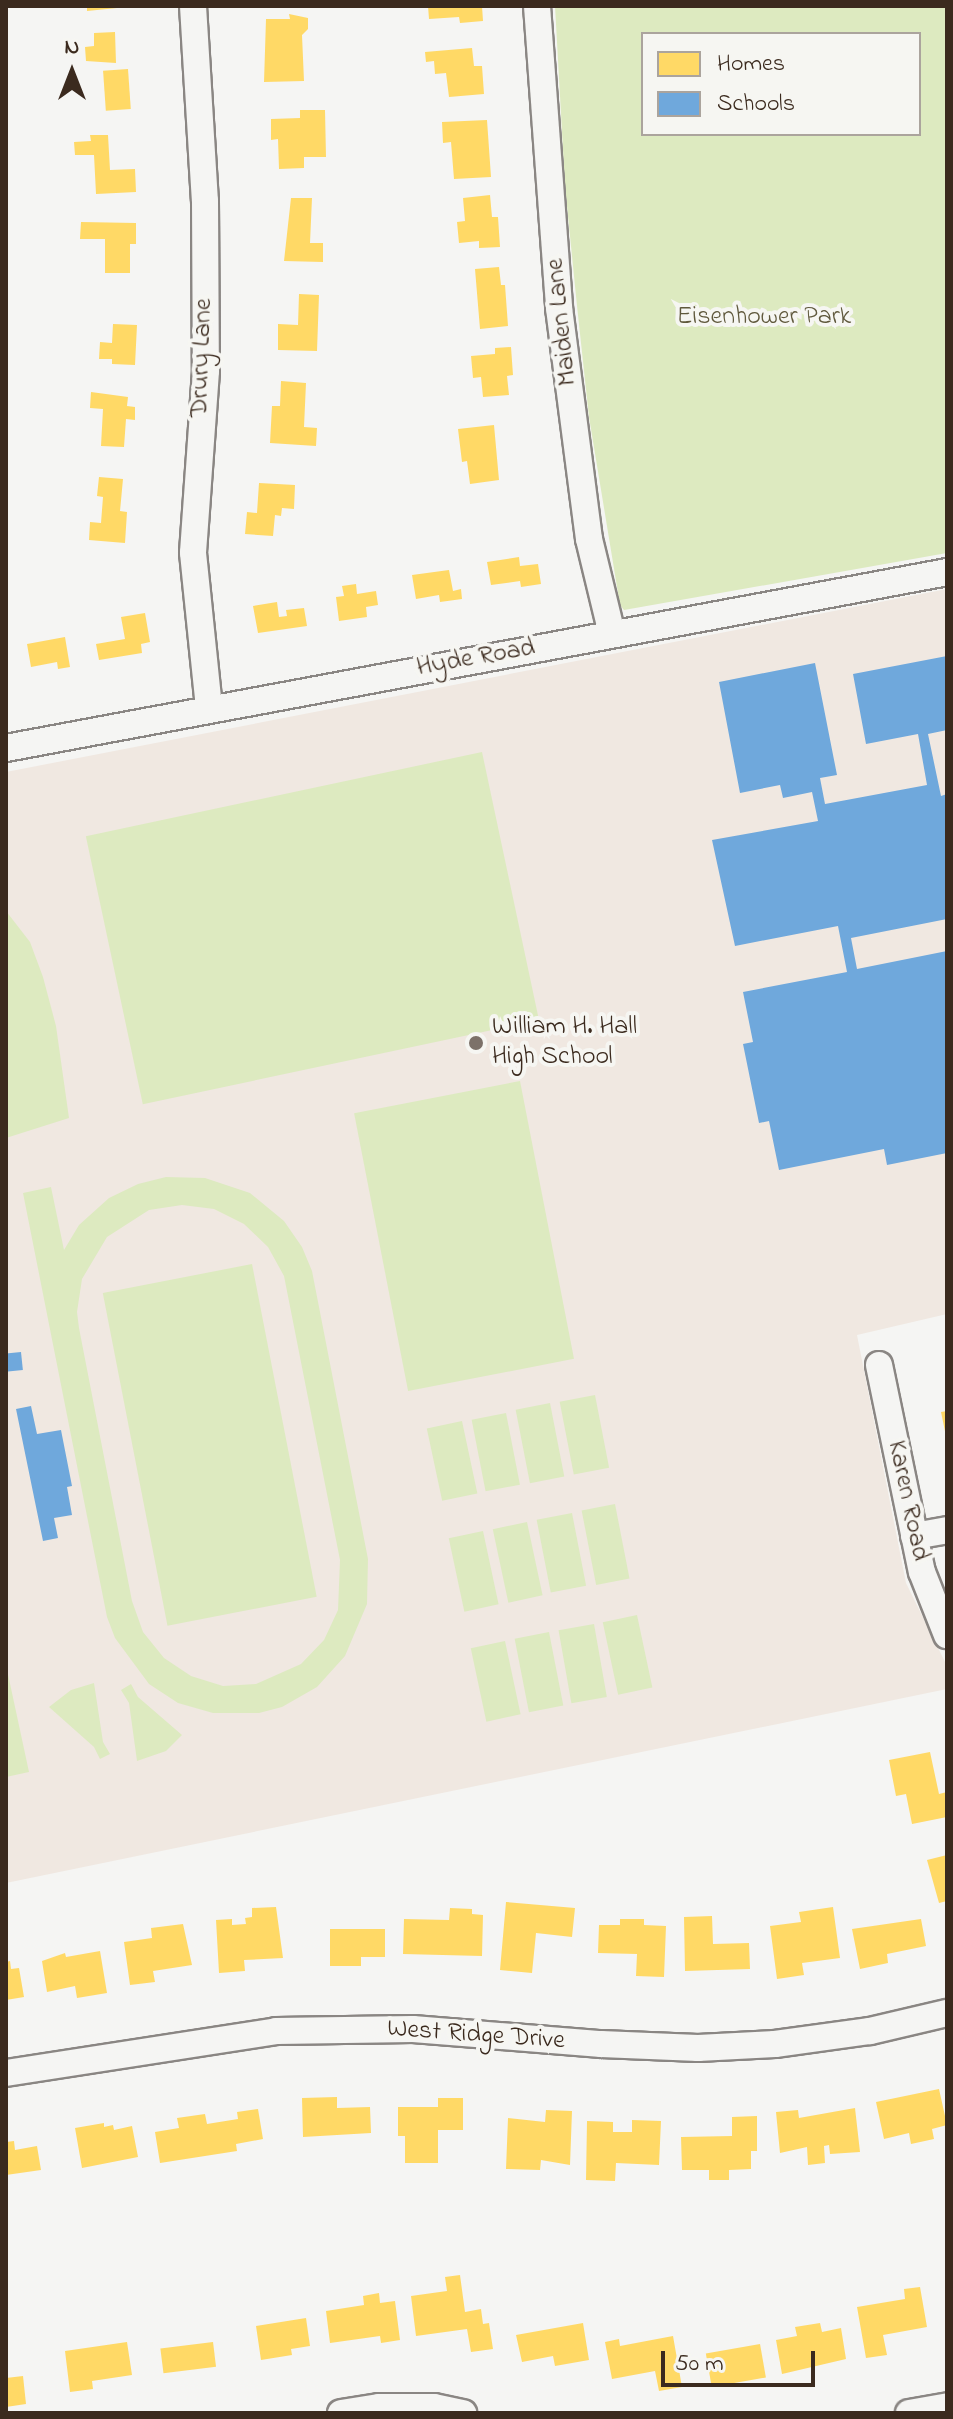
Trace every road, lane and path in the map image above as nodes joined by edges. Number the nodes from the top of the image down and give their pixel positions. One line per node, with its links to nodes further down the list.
1 (193, 6): 5 (street, Drury Lane)
2 (537, 6): 4 (street, Maiden Lane)
3 (947, 572): 4 (street, Hyde Road)
4 (612, 634): 5 (street, Hyde Road)
5 (209, 708): 6 (street, Hyde Road)
6 (6, 748)
7 (879, 1365): 9 (street, Karen Road)
8 (947, 1530): 9 (street)
9 (914, 1536): 10 (street, Karen Road)
10 (947, 1635)
11 (947, 2013): 12 (street, West Ridge Drive)
12 (6, 2073)
13 (947, 2406): 16 (street)
14 (341, 2413): 15 (street)
15 (463, 2413)
16 (909, 2413)

